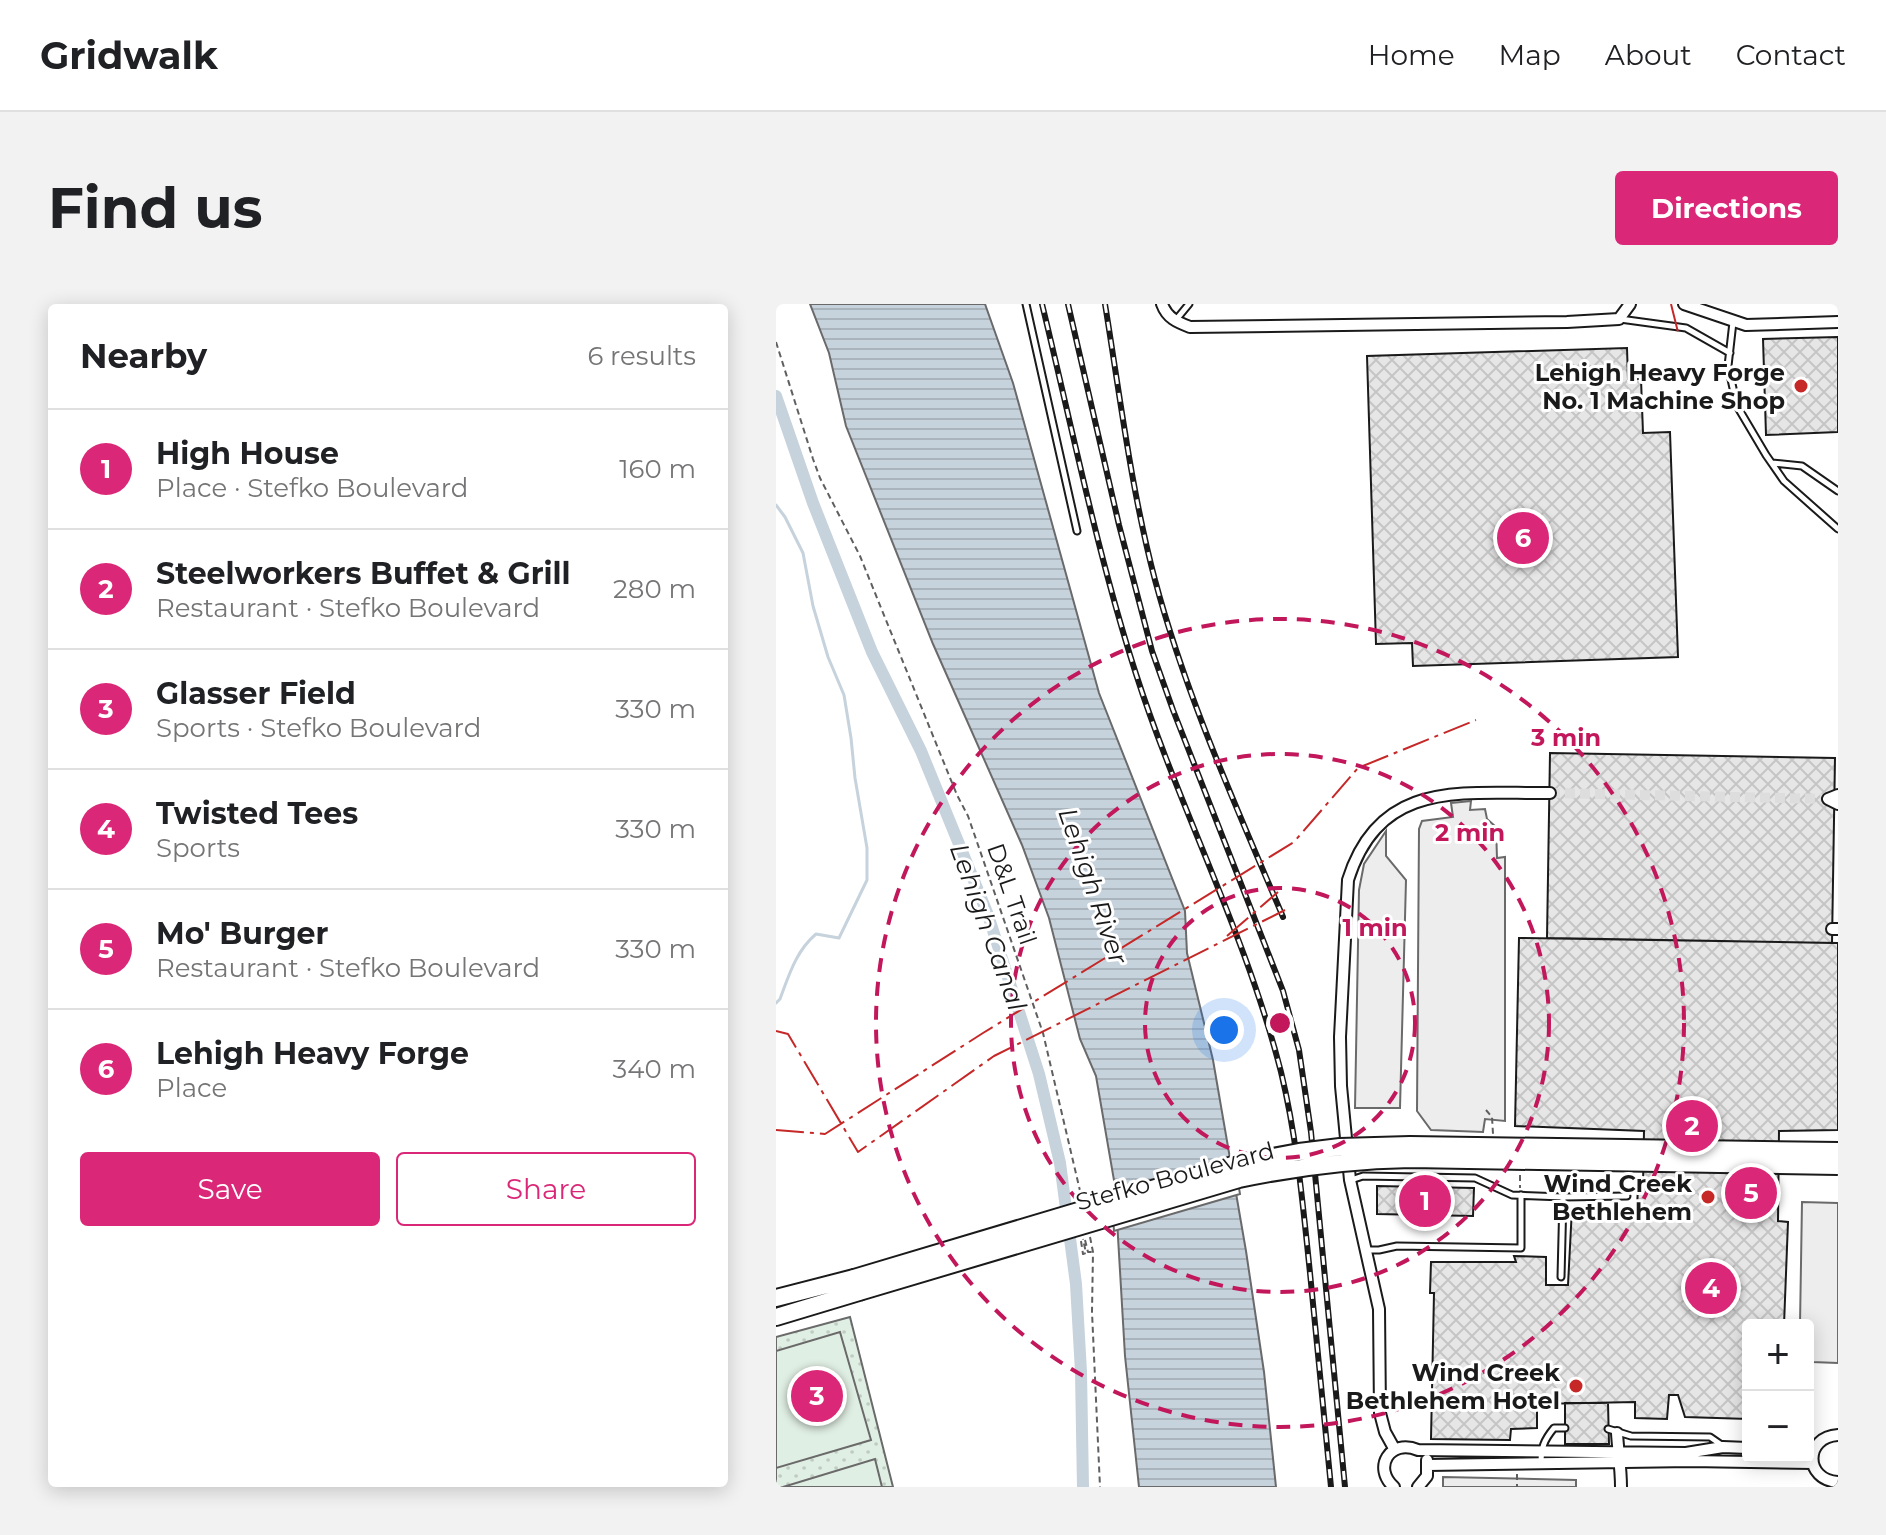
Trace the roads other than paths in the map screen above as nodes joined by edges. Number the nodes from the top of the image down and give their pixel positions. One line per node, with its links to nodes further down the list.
1 (1026, 304): 15 (lane)
2 (1162, 304): 7 (street)
3 (1189, 304): 7 (lane)
4 (1630, 304): 6 (street)
5 (1684, 304): 8 (street)
6 (1619, 319): 7 (street); 10 (lane)
7 (1175, 321)
8 (1733, 321): 9 (street); 10 (lane)
9 (1838, 322)
10 (1730, 353): 11 (lane)
11 (1771, 463): 12 (lane); 14 (lane)
12 (1838, 491)
13 (1838, 517): 14 (lane)
14 (1836, 527)
15 (1077, 531)
16 (1550, 793): 19 (street)
17 (1838, 1151): 25 (main road, Stefko Boulevard, bridge)
18 (1838, 1166): 25 (main road, Stefko Boulevard, bridge)
19 (1350, 1180): 20 (lane); 23 (street)
20 (1521, 1195): 22 (lane); 23 (lane)
21 (1627, 1196): 22 (lane)
22 (1563, 1197): 24 (lane)
23 (1366, 1250): 34 (street)
24 (1561, 1277)
25 (856, 1285): 26 (main road, Stefko Boulevard); 27 (main road, Stefko Boulevard)
26 (776, 1298)
27 (776, 1317)
28 (1565, 1428): 36 (lane)
29 (1612, 1431): 32 (lane); 37 (street)
30 (1838, 1435): 31 (street)
31 (1814, 1446)
32 (1723, 1447): 33 (street); 37 (street)
33 (1742, 1448)
34 (1395, 1450): 35 (street); 43 (street)
35 (1418, 1450): 36 (street); 41 (street)
36 (1541, 1451): 37 (street); 39 (lane)
37 (1619, 1457): 38 (street); 39 (street); 45 (street)
38 (1742, 1461)
39 (1541, 1463): 41 (street)
40 (1813, 1463): 42 (street)
41 (1428, 1465): 44 (street)
42 (1838, 1483)
43 (1394, 1487)
44 (1418, 1487)
45 (1621, 1487)

